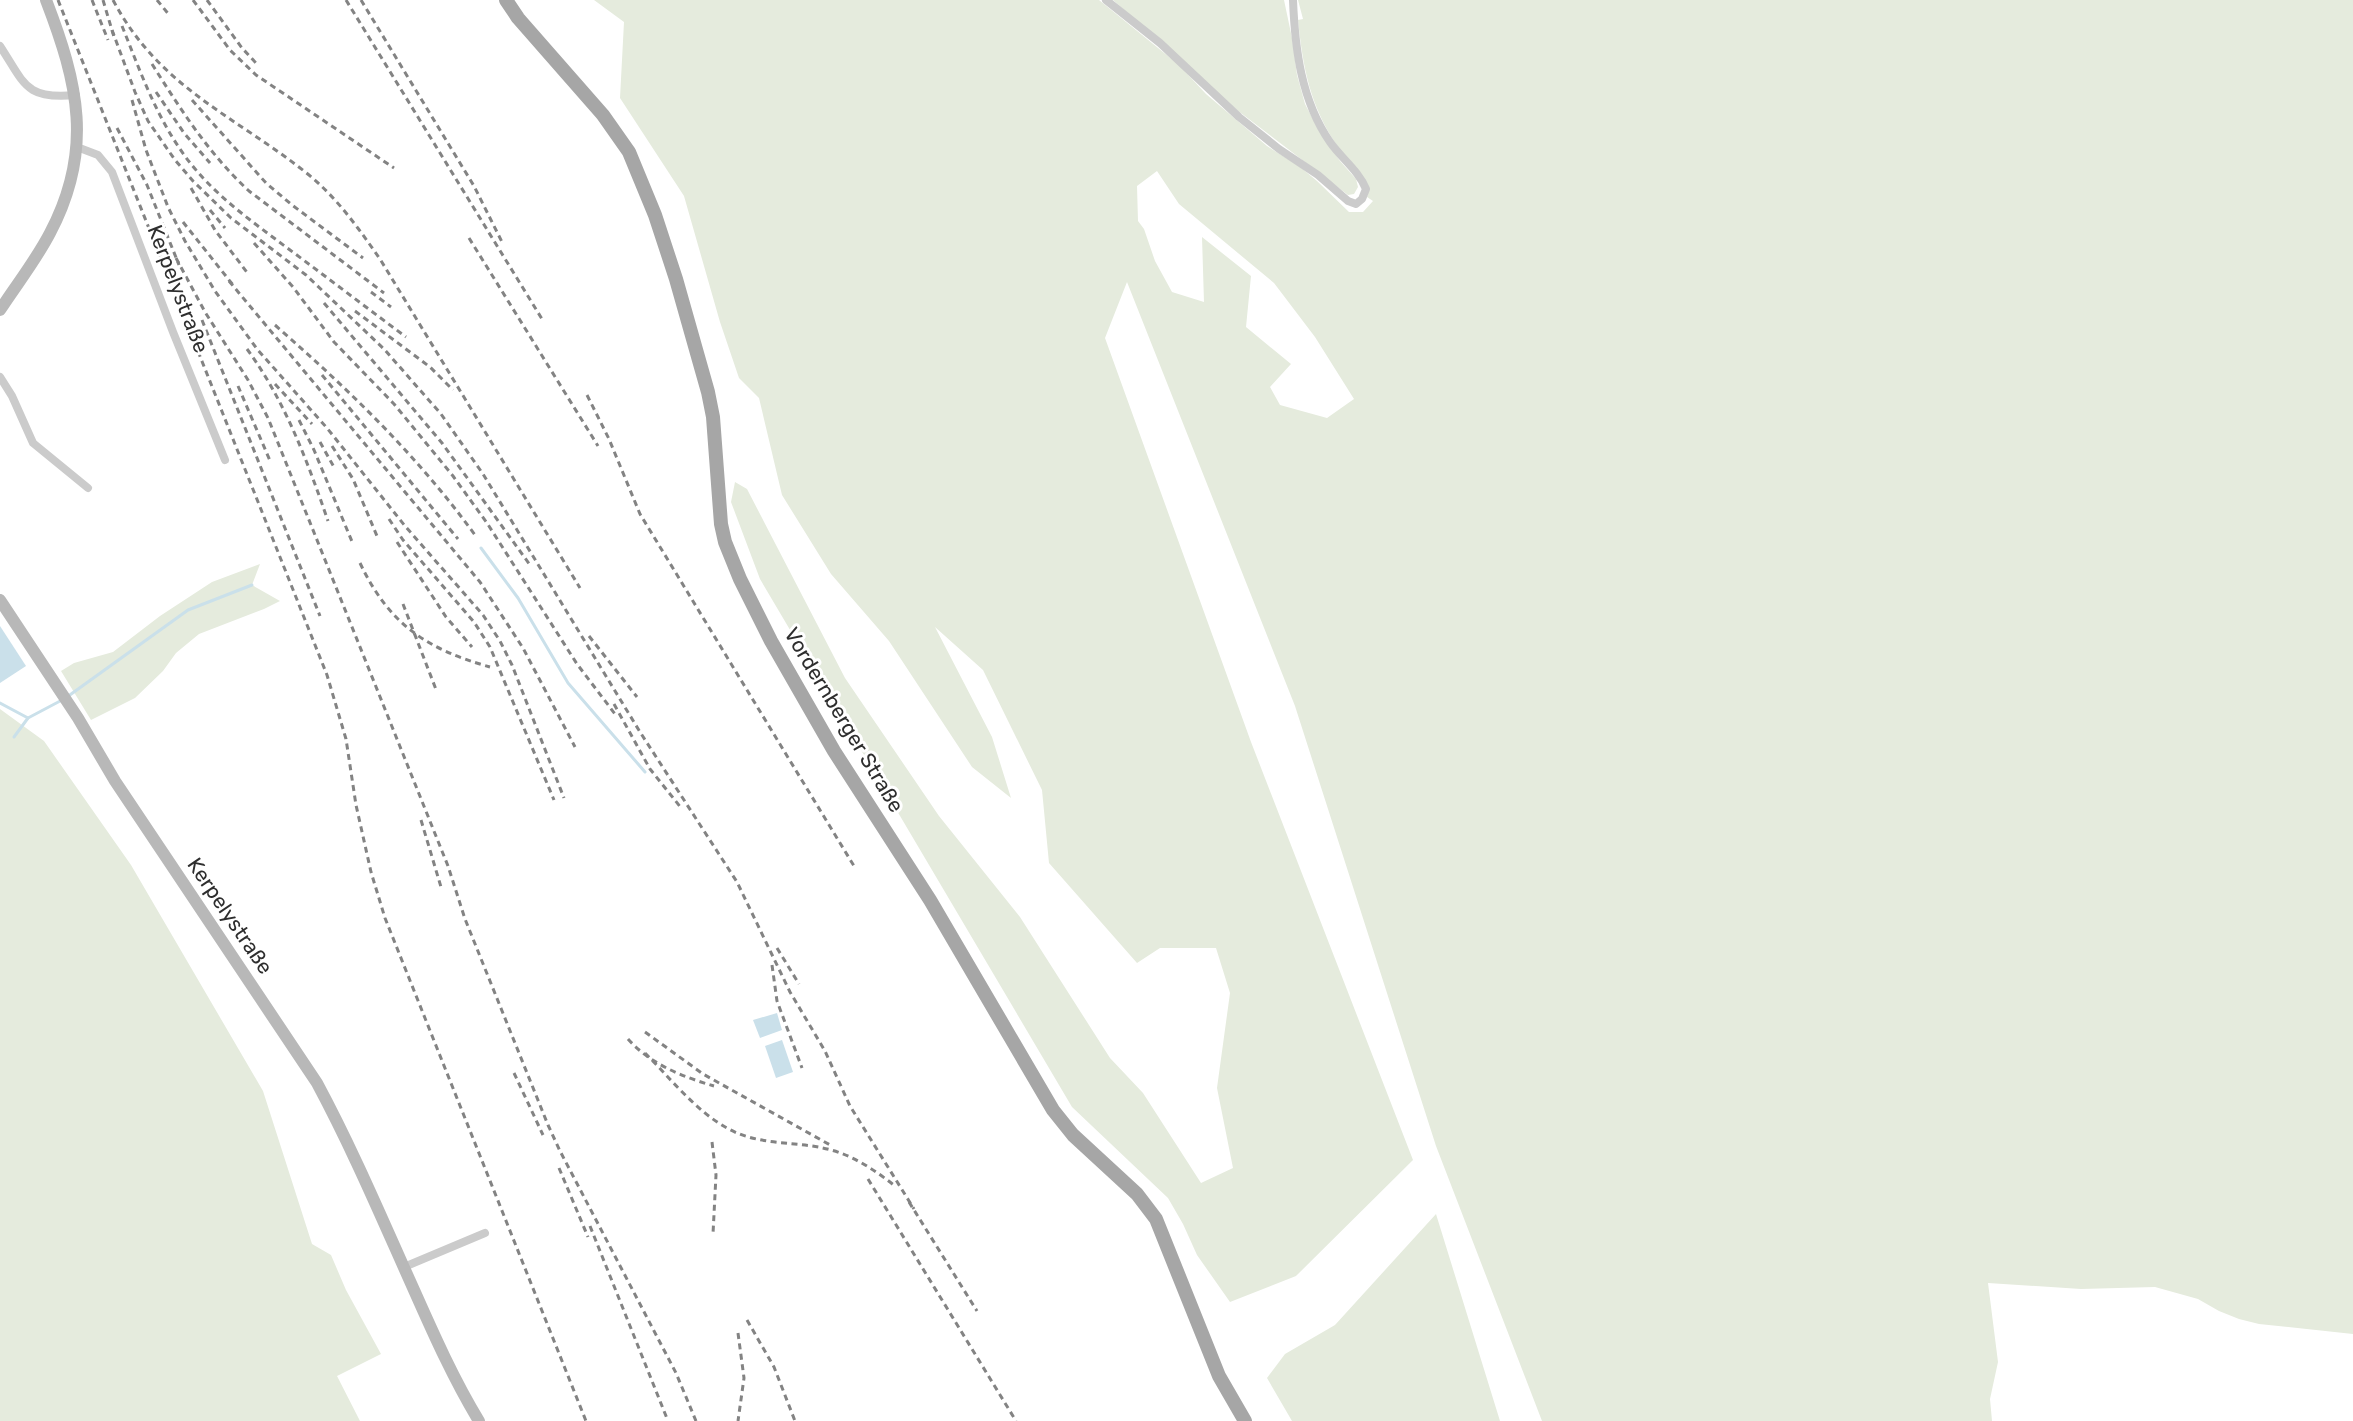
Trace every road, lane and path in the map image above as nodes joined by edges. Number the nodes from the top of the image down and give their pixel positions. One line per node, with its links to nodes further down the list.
1 (46, 0): 6 (main road)
2 (506, 0): 16 (main road, Vordernberger Straße)
3 (1106, 0): 4 (street)
4 (1293, 0)
5 (0, 46): 6 (street)
6 (76, 95): 7 (main road)
7 (77, 147): 8 (main road); 10 (street, Kerpelystraße)
8 (0, 310)
9 (0, 377): 11 (street)
10 (225, 460)
11 (88, 488)
12 (0, 600): 14 (main road, Kerpelystraße)
13 (485, 1233): 14 (street)
14 (404, 1267): 15 (main road, Kerpelystraße)
15 (479, 1421)
16 (1245, 1421)

